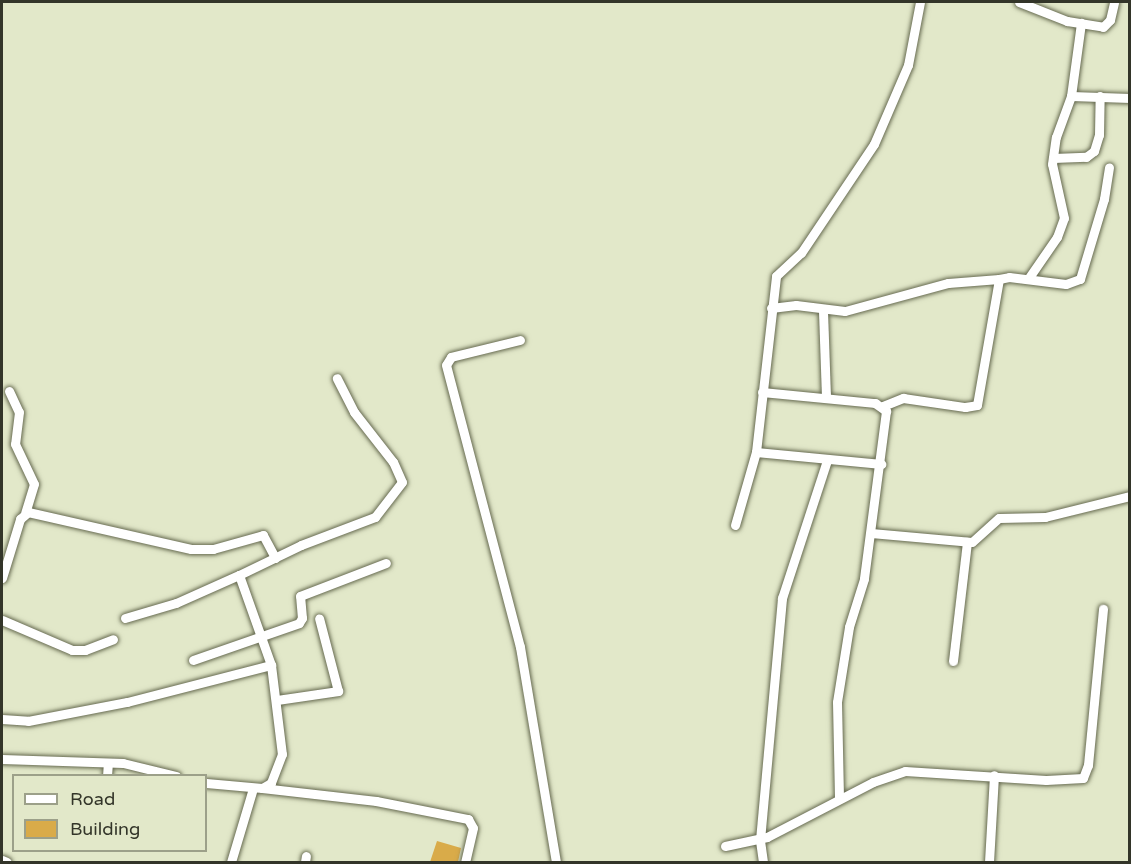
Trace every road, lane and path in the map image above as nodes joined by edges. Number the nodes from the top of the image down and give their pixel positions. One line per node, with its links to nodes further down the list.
1 (920, 2): 12 (street)
2 (1023, 2): 4 (street)
3 (1114, 2): 4 (street)
4 (1081, 23): 5 (street)
5 (1071, 96): 6 (street); 8 (street)
6 (1100, 96): 7 (street); 8 (street)
7 (1130, 98)
8 (1053, 158): 11 (street)
9 (1110, 166): 11 (street)
10 (999, 279): 11 (street); 13 (street); 19 (street)
11 (1028, 279)
12 (771, 308): 13 (street); 17 (street)
13 (823, 311): 18 (street)
14 (520, 340): 57 (street)
15 (337, 378): 28 (street)
16 (9, 391): 24 (street)
17 (762, 392): 18 (street); 20 (street)
18 (826, 398): 19 (street)
19 (883, 406): 22 (street)
20 (756, 452): 21 (street); 25 (street)
21 (827, 460): 22 (street); 51 (street)
22 (881, 464): 26 (street)
23 (1130, 496): 27 (street)
24 (26, 513): 28 (street); 31 (street)
25 (735, 525)
26 (871, 533): 27 (street); 50 (street)
27 (967, 542): 39 (street)
28 (275, 558): 30 (street)
29 (386, 563): 36 (street)
30 (240, 575): 33 (street); 36 (street)
31 (2, 578)
32 (1103, 609): 47 (street)
33 (125, 618)
34 (319, 618): 41 (street)
35 (2, 620): 37 (street)
36 (264, 637): 38 (street); 40 (street)
37 (113, 639)
38 (193, 660)
39 (953, 661)
40 (271, 665): 41 (street); 42 (street)
41 (277, 700): 49 (street)
42 (2, 719)
43 (2, 759): 44 (street)
44 (108, 763): 45 (street); 46 (street)
45 (107, 774)
46 (166, 774)
47 (994, 775): 50 (street); 59 (street)
48 (207, 783): 49 (street)
49 (257, 788): 55 (street); 56 (street)
50 (839, 799): 51 (street)
51 (760, 840): 52 (street); 58 (street)
52 (725, 846)
53 (2, 860): 54 (street)
54 (7, 862)
55 (231, 862)
56 (465, 862)
57 (556, 862)
58 (762, 862)
59 (989, 862)

